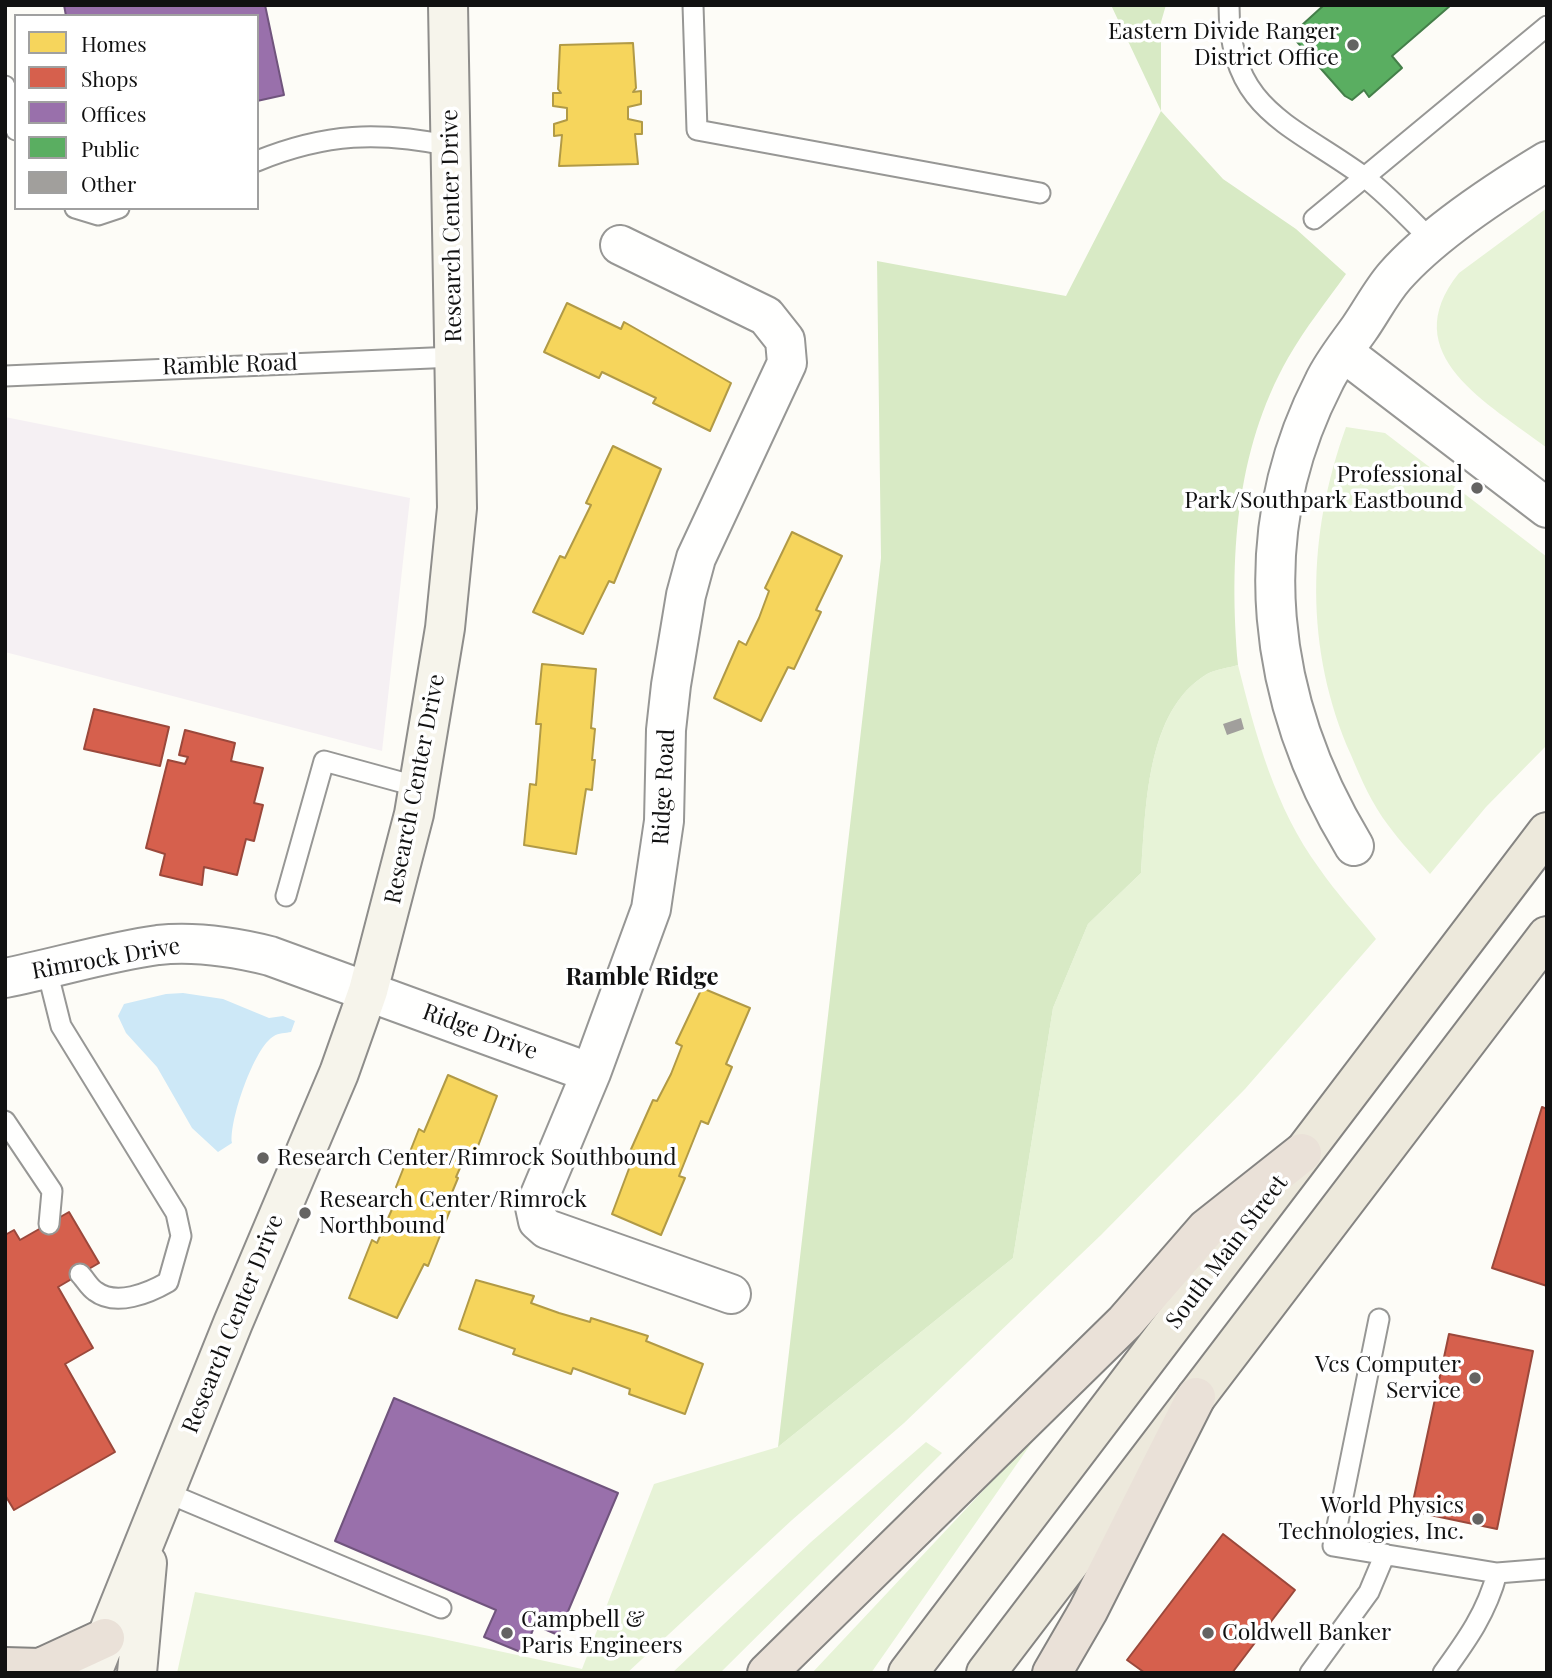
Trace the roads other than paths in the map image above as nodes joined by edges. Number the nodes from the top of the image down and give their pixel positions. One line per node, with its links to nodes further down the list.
1 (448, 5): 7 (main road, Research Center Drive)
2 (693, 5): 11 (lane)
3 (1229, 5): 10 (lane)
4 (1547, 26): 10 (lane)
5 (5, 86): 6 (lane)
6 (14, 123)
7 (451, 146): 8 (lane); 18 (main road, Research Center Drive)
8 (259, 160)
9 (1547, 161): 15 (street)
10 (1364, 177): 14 (lane); 15 (lane)
11 (1040, 193)
12 (82, 210): 13 (lane)
13 (113, 210)
14 (1314, 219)
15 (1433, 242): 17 (street)
16 (620, 245): 29 (street, Ridge Road)
17 (1343, 352): 20 (street); 23 (street)
18 (455, 358): 19 (lane, Ramble Road); 21 (main road, Research Center Drive)
19 (5, 376)
20 (1547, 508)
21 (419, 787): 24 (lane); 28 (main road, Research Center Drive)
22 (1547, 832): 31 (main road, South Main Street)
23 (1354, 846)
24 (286, 896)
25 (1547, 936): 36 (main road)
26 (47, 970): 27 (street, Rimrock Drive); 28 (street, Rimrock Drive); 33 (lane)
27 (5, 978)
28 (368, 991): 29 (street, Ridge Drive); 37 (main road, Research Center Drive)
29 (591, 1073): 34 (street, Ridge Road)
30 (5, 1121): 32 (lane)
31 (1302, 1153): 47 (highway); 48 (main road, South Main Street)
32 (49, 1224)
33 (80, 1274)
34 (731, 1294)
35 (1379, 1319): 39 (lane)
36 (1196, 1397): 49 (main road); 50 (highway)
37 (165, 1492): 38 (main road, Research Center Drive); 42 (lane)
38 (150, 1528): 43 (main road, Research Center Drive); 46 (main road, Research Center Drive)
39 (1385, 1554): 41 (lane); 51 (lane)
40 (1547, 1569): 41 (lane)
41 (1497, 1573): 52 (lane)
42 (441, 1608)
43 (105, 1638): 44 (highway); 45 (main road, Research Center Drive)
44 (5, 1667)
45 (92, 1673)
46 (137, 1673)
47 (767, 1673)
48 (908, 1673)
49 (986, 1673)
50 (1052, 1673)
51 (1310, 1673)
52 (1443, 1673)

